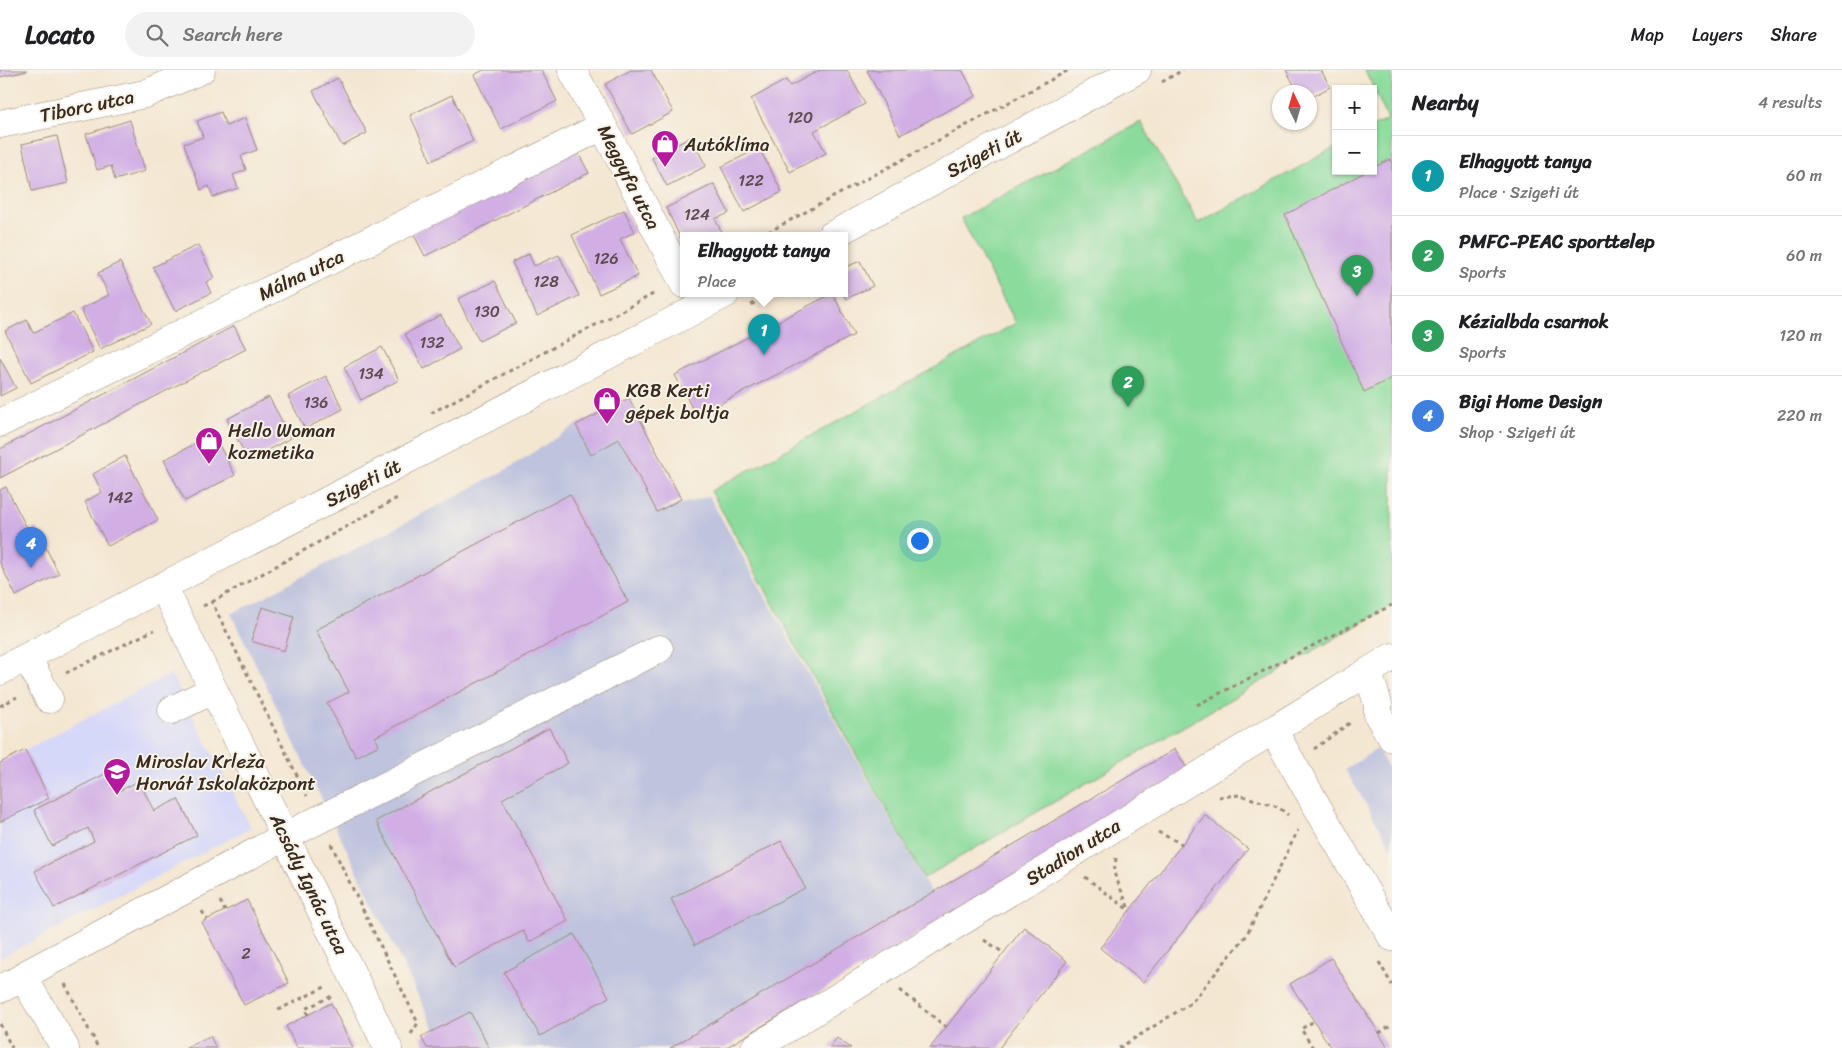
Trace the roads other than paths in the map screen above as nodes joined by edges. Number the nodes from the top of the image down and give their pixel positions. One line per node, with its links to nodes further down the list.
1 (201, 70): 4 (street, Tiborc utca)
2 (572, 70): 5 (street, Meggyfa utca)
3 (1137, 70): 6 (street, Szigeti út)
4 (0, 124)
5 (603, 126): 7 (street, Meggyfa utca); 10 (street, Málna utca)
6 (838, 232)
7 (680, 276)
8 (713, 297): 9 (street, Szigeti út)
9 (693, 302): 11 (street, Szigeti út)
10 (0, 423)
11 (163, 586): 13 (street, Szigeti út); 18 (street, Acsády Ignác utca)
12 (659, 649): 24 (street)
13 (26, 657): 15 (street, Szigeti út); 19 (street)
14 (1392, 657): 16 (street, Stadion utca)
15 (0, 671)
16 (1368, 672): 17 (street, Stadion utca); 21 (street)
17 (1344, 687): 21 (street); 22 (street, Stadion utca)
18 (213, 690): 20 (street); 24 (street, Acsády Ignác utca)
19 (45, 692)
20 (172, 710)
21 (1374, 712): 23 (street)
22 (1273, 730): 25 (street); 30 (street, Stadion utca)
23 (1392, 738)
24 (286, 836): 26 (street); 29 (street, Acsády Ignác utca)
25 (1392, 937)
26 (28, 984): 27 (street); 28 (street)
27 (0, 989)
28 (65, 1048)
29 (388, 1048)
30 (755, 1048)

